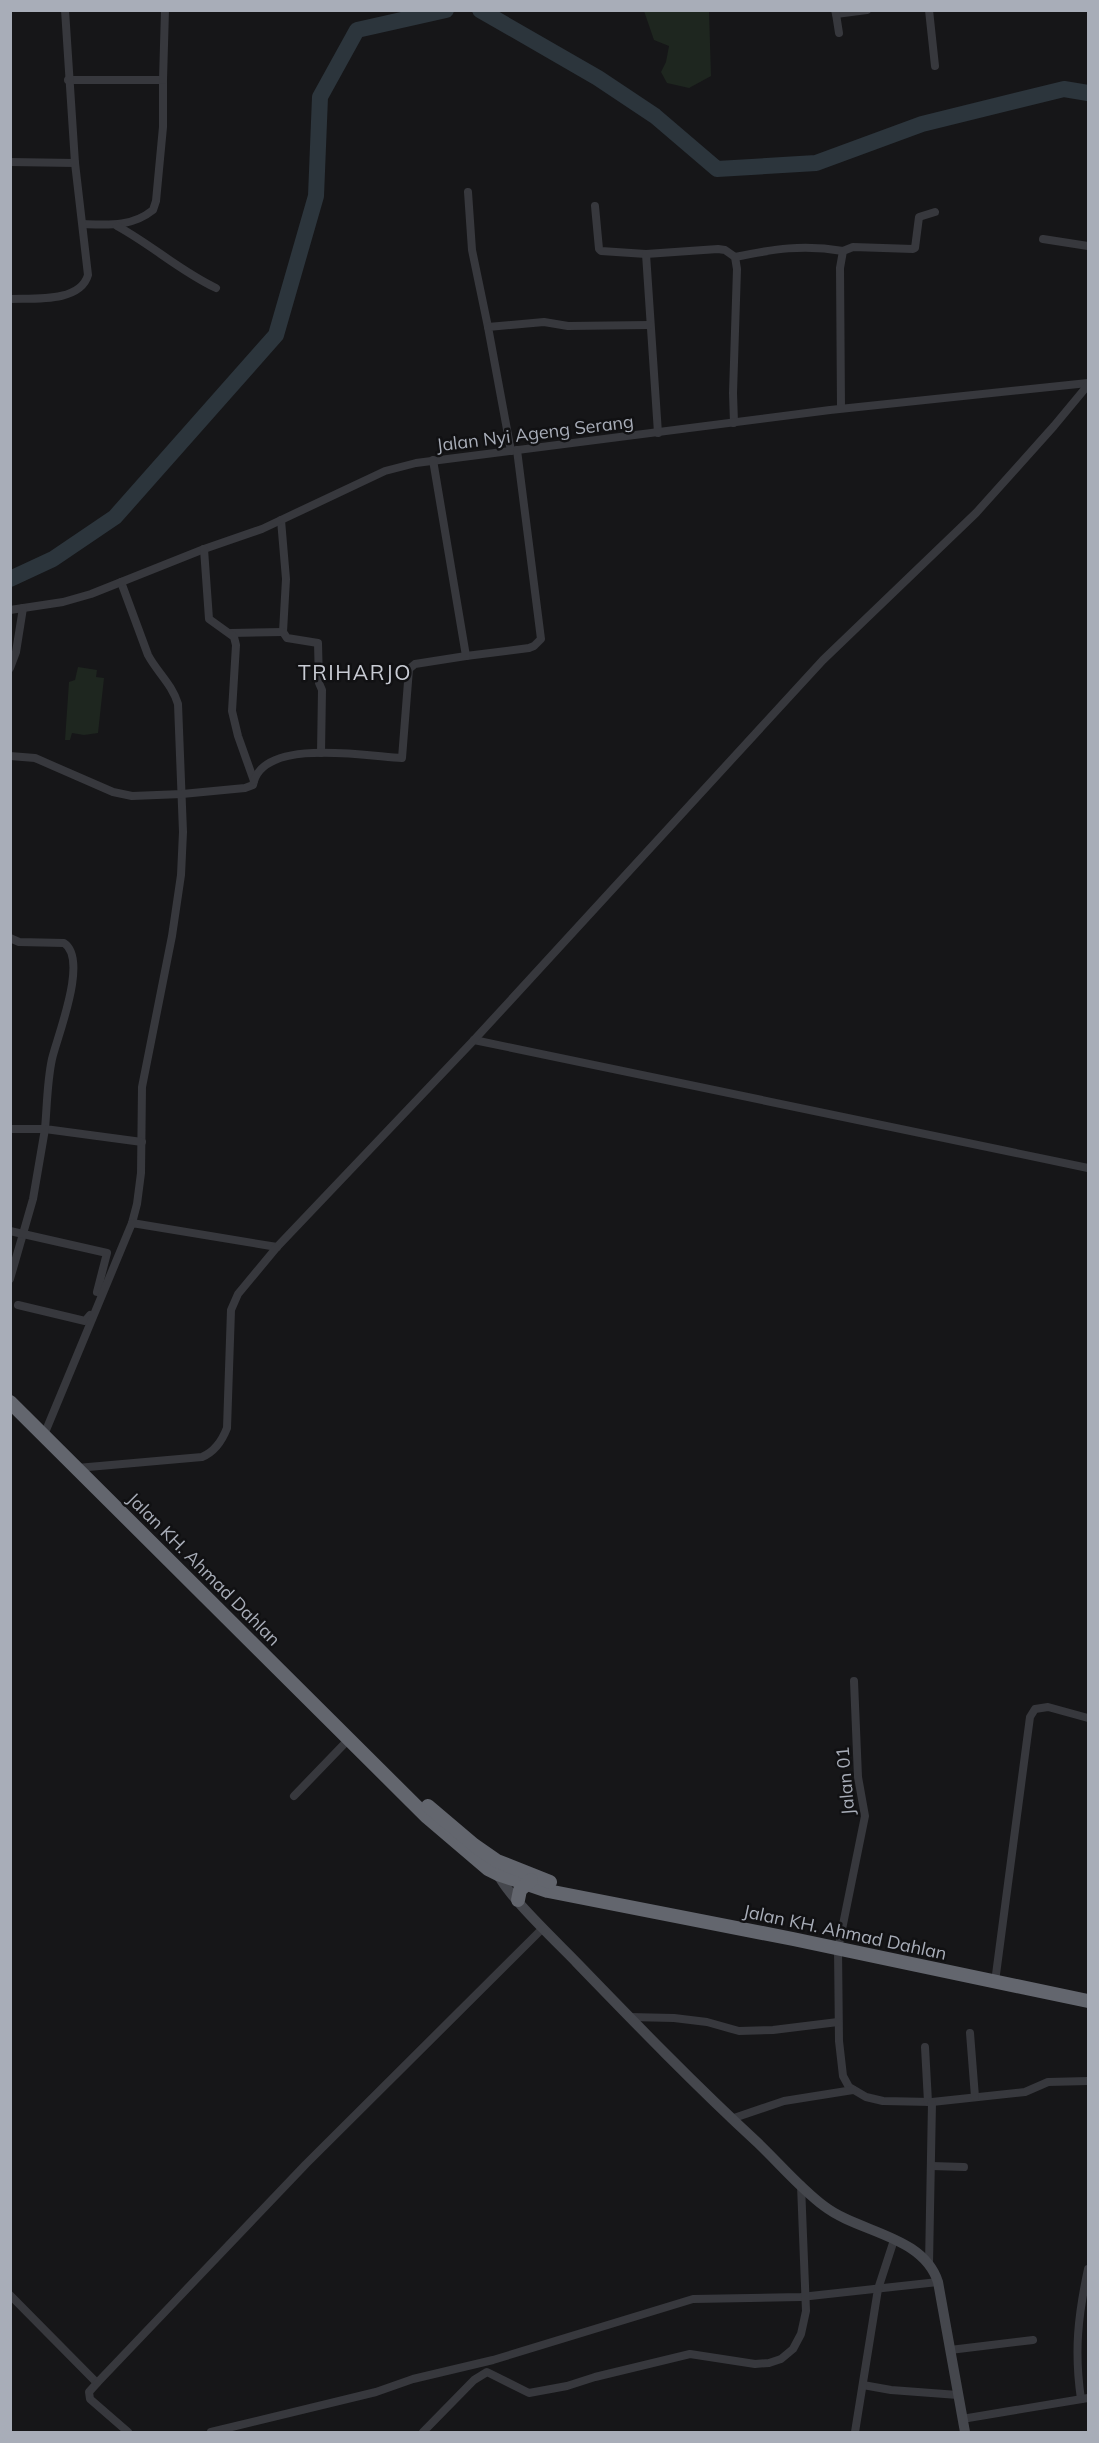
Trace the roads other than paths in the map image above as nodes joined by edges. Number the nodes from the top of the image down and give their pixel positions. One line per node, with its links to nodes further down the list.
1 (65, 10): 8 (street)
2 (165, 10): 9 (street)
3 (867, 10): 5 (street)
4 (929, 10): 7 (street)
5 (835, 12): 6 (street)
6 (838, 33)
7 (935, 66)
8 (68, 80): 9 (street); 11 (street)
9 (163, 81): 16 (street)
10 (10, 162): 11 (street)
11 (75, 163): 15 (street)
12 (468, 192): 25 (street)
13 (596, 206): 20 (street)
14 (935, 212): 19 (street)
15 (83, 224): 16 (street); 23 (street)
16 (117, 226): 22 (street)
17 (1043, 239): 18 (street)
18 (1089, 246)
19 (843, 251): 21 (street); 27 (street)
20 (646, 254): 21 (street); 24 (street)
21 (735, 257): 28 (street)
22 (216, 288)
23 (10, 299)
24 (649, 325): 25 (street); 29 (street)
25 (488, 327): 30 (street)
26 (1089, 384): 27 (street, Jalan Nyi Ageng Serang); 46 (street)
27 (841, 408): 28 (street, Jalan Nyi Ageng Serang)
28 (734, 423): 29 (street, Jalan Nyi Ageng Serang)
29 (658, 433): 30 (street, Jalan Nyi Ageng Serang)
30 (514, 450): 31 (street, Jalan Nyi Ageng Serang); 39 (street)
31 (433, 460): 32 (street, Jalan Nyi Ageng Serang); 39 (street)
32 (281, 520): 33 (street, Jalan Nyi Ageng Serang); 37 (street)
33 (204, 549): 34 (street, Jalan Nyi Ageng Serang); 38 (street)
34 (121, 582): 35 (street, Jalan Nyi Ageng Serang); 44 (street)
35 (23, 608): 36 (street, Jalan Nyi Ageng Serang); 40 (street)
36 (10, 610)
37 (283, 632): 38 (street); 41 (street)
38 (231, 633): 43 (street)
39 (466, 656): 41 (street)
40 (10, 668)
41 (321, 753): 43 (street)
42 (10, 756): 44 (street)
43 (254, 781): 44 (street)
44 (182, 795): 49 (street)
45 (10, 938): 48 (street)
46 (474, 1040): 50 (street); 54 (street)
47 (10, 1129): 48 (street)
48 (45, 1130): 49 (street); 53 (street)
49 (142, 1142): 51 (street)
50 (1089, 1168)
51 (132, 1223): 54 (street); 58 (street)
52 (10, 1231): 53 (street)
53 (23, 1234): 55 (street); 56 (street)
54 (278, 1247): 59 (street)
55 (11, 1275)
56 (18, 1305)
57 (10, 1402): 58 (highway, Jalan KH. Ahmad Dahlan)
58 (44, 1435): 59 (highway, Jalan KH. Ahmad Dahlan)
59 (77, 1468): 62 (highway, Jalan KH. Ahmad Dahlan)
60 (854, 1681): 68 (street, Jalan 01)
61 (1089, 1718): 69 (street)
62 (347, 1741): 63 (street); 64 (highway, Jalan KH. Ahmad Dahlan)
63 (294, 1796)
64 (497, 1868): 65 (highway, Jalan KH. Ahmad Dahlan); 66 (street)
65 (530, 1880): 66 (highway); 68 (highway, Jalan KH. Ahmad Dahlan)
66 (518, 1900): 67 (street)
67 (543, 1928): 71 (street); 93 (street)
68 (838, 1949): 69 (highway, Jalan KH. Ahmad Dahlan); 72 (street, Jalan 01)
69 (994, 1982): 70 (highway, Jalan KH. Ahmad Dahlan)
70 (1089, 2001)
71 (629, 2017): 72 (street); 79 (street)
72 (838, 2022): 76 (street, Jalan 01)
73 (970, 2033): 77 (street)
74 (925, 2047): 78 (street)
75 (1089, 2081): 77 (street)
76 (853, 2090): 78 (street); 79 (street)
77 (975, 2097): 78 (street)
78 (930, 2102): 80 (street)
79 (731, 2119): 82 (street)
80 (932, 2166): 81 (street); 84 (street)
81 (964, 2167)
82 (801, 2186): 83 (street); 89 (street)
83 (894, 2240): 84 (street); 87 (street)
84 (929, 2264): 86 (street)
85 (1089, 2269): 90 (street)
86 (938, 2282): 87 (street); 92 (street)
87 (879, 2289): 89 (street); 94 (street)
88 (10, 2295): 93 (street)
89 (807, 2296): 99 (street); 100 (street)
90 (1085, 2306): 96 (street)
91 (1033, 2340): 92 (street)
92 (950, 2350): 95 (street)
93 (98, 2383): 98 (street)
94 (863, 2385): 95 (street); 101 (street)
95 (958, 2395): 97 (street)
96 (1085, 2398): 97 (street)
97 (962, 2419): 102 (street)
98 (128, 2433)
99 (211, 2433)
100 (423, 2433)
101 (855, 2433)
102 (965, 2433)

